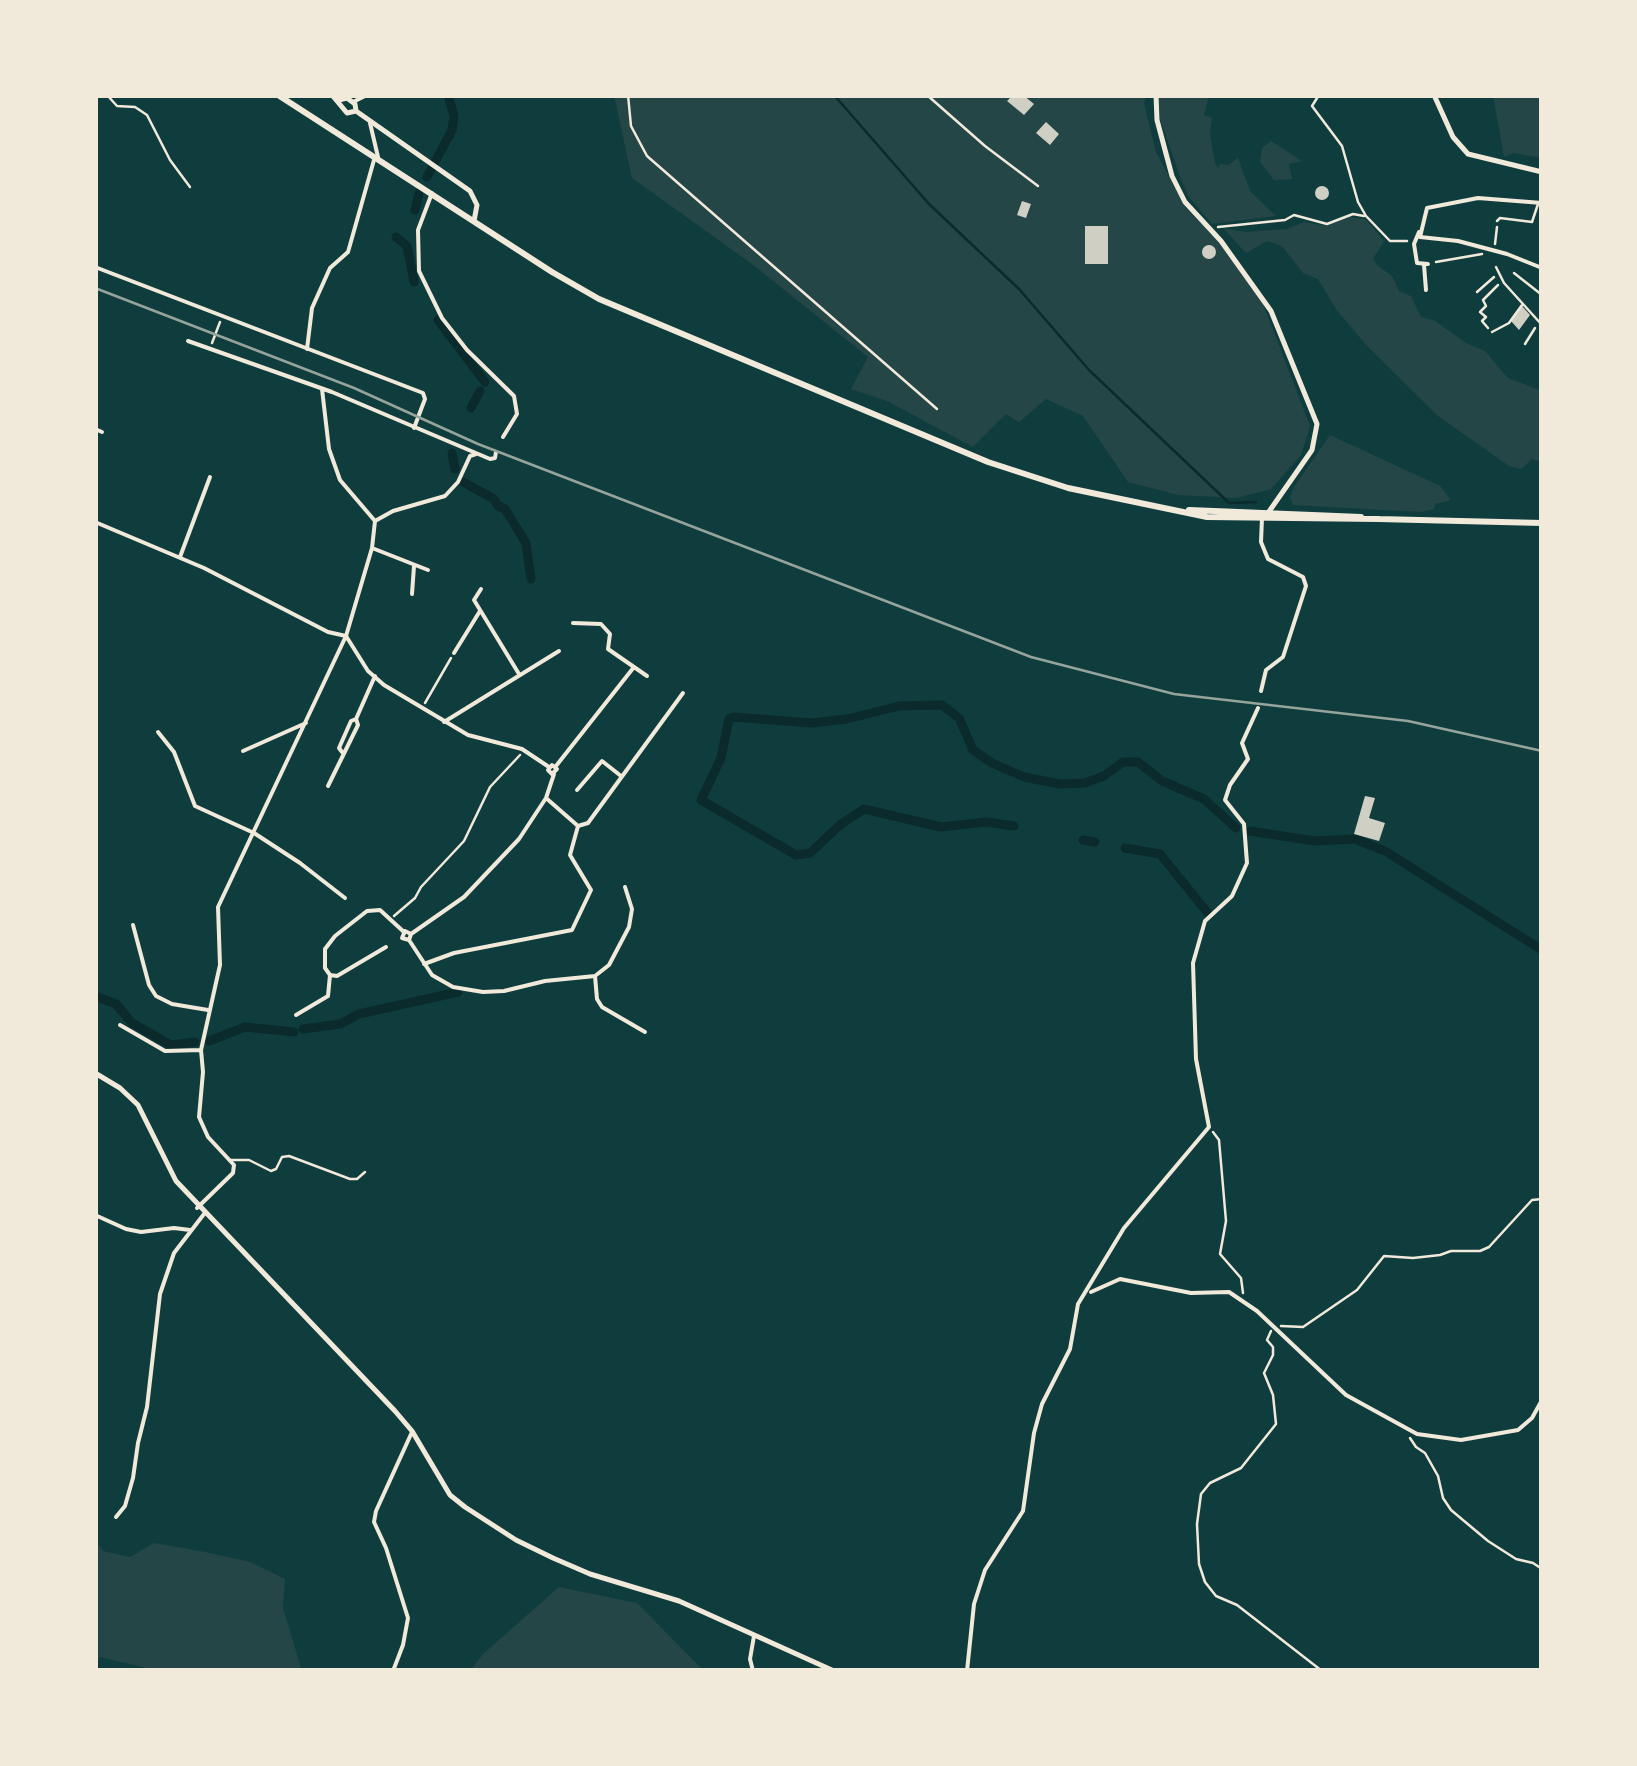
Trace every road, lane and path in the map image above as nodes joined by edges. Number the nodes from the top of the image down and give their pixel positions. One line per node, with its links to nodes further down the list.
1 (107, 95): 17 (street)
2 (278, 95): 14 (main road)
3 (332, 95): 10 (street)
4 (367, 95): 11 (street)
5 (628, 95): 46 (path)
6 (927, 95): 16 (path)
7 (1156, 95): 23 (street)
8 (1319, 95): 20 (path)
9 (1434, 95): 15 (street)
10 (339, 100): 11 (street); 12 (street)
11 (353, 102): 12 (street)
12 (356, 111): 13 (street)
13 (370, 121): 14 (street); 21 (street)
14 (376, 156): 18 (main road); 44 (street)
15 (1542, 172)
16 (1038, 186)
17 (190, 187)
18 (432, 192): 21 (main road); 50 (street)
19 (1540, 203): 22 (street); 24 (street)
20 (1366, 216): 23 (path); 24 (path)
21 (474, 221): 54 (main road)
22 (1497, 221): 25 (path)
23 (1208, 230): 55 (street)
24 (1418, 238): 25 (street); 27 (street)
25 (1495, 250): 30 (street)
26 (1492, 257): 27 (path)
27 (1426, 264): 34 (street)
28 (95, 267): 38 (street)
29 (1496, 268): 31 (street)
30 (1542, 268)
31 (1499, 273): 33 (street); 35 (path)
32 (1514, 273): 36 (path)
33 (1502, 280): 37 (street); 40 (path)
34 (1426, 290)
35 (1476, 292)
36 (1542, 296)
37 (1523, 304): 39 (street); 40 (street)
38 (222, 315): 43 (path); 44 (street)
39 (1540, 323): 42 (path)
40 (1492, 332)
41 (188, 341): 43 (street)
42 (1525, 344)
43 (209, 348): 45 (street)
44 (307, 350): 47 (street)
45 (322, 389): 47 (street); 57 (street)
46 (937, 409)
47 (415, 426): 52 (street)
48 (95, 429): 49 (street)
49 (102, 432)
50 (503, 437)
51 (496, 452): 52 (street)
52 (476, 454): 57 (street)
53 (210, 477): 61 (street)
54 (1170, 510): 55 (main road); 55 (main road)
55 (1263, 516): 56 (main road); 56 (main road); 75 (street)
56 (1379, 519): 59 (main road)
57 (375, 521): 60 (street)
58 (95, 522): 61 (street)
59 (1542, 523)
60 (372, 548): 62 (street); 68 (street)
61 (180, 557): 68 (street)
62 (414, 566): 63 (street); 65 (street)
63 (428, 570)
64 (482, 590): 66 (street)
65 (412, 594)
66 (480, 610): 70 (street); 72 (street)
67 (573, 623): 71 (street)
68 (346, 636): 73 (street); 80 (street)
69 (559, 652): 72 (street)
70 (454, 653): 77 (path)
71 (634, 667): 74 (street); 84 (street)
72 (520, 675): 79 (street)
73 (375, 676): 77 (street); 88 (street)
74 (647, 676)
75 (1261, 691)
76 (682, 693): 87 (street)
77 (422, 708): 79 (street)
78 (1258, 708): 108 (street)
79 (444, 722): 82 (street)
80 (306, 723): 83 (street); 92 (street)
81 (158, 732): 92 (street)
82 (522, 750): 85 (street); 95 (path)
83 (243, 752)
84 (556, 766): 85 (street); 86 (street)
85 (549, 767): 86 (street)
86 (554, 774): 90 (street)
87 (621, 776): 89 (street); 91 (street)
88 (328, 786)
89 (577, 790)
90 (546, 798): 91 (street); 97 (street)
91 (578, 826): 99 (street)
92 (254, 833): 94 (street); 102 (street)
93 (625, 887): 101 (street)
94 (345, 898)
95 (390, 920): 97 (street); 100 (street)
96 (133, 925): 102 (street)
97 (410, 937): 99 (street)
98 (386, 947): 100 (street)
99 (424, 964): 101 (street)
100 (330, 975): 103 (street)
101 (594, 976): 105 (street)
102 (208, 1010): 106 (street)
103 (296, 1015)
104 (120, 1026): 106 (street)
105 (645, 1032)
106 (201, 1050): 109 (street)
107 (95, 1073): 112 (street)
108 (1209, 1127): 116 (street); 117 (path)
109 (229, 1160): 110 (street); 112 (street)
110 (365, 1172)
111 (1542, 1199): 118 (path)
112 (198, 1208): 113 (street)
113 (204, 1214): 115 (street); 121 (street)
114 (95, 1215): 115 (street)
115 (190, 1230): 122 (street)
116 (1087, 1294): 117 (street); 128 (street)
117 (1244, 1299): 118 (street)
118 (1274, 1326): 120 (street); 129 (path)
119 (1542, 1400): 120 (street)
120 (1399, 1425): 123 (path)
121 (412, 1432): 124 (street); 125 (street)
122 (116, 1517)
123 (1542, 1569)
124 (754, 1636): 126 (street); 127 (street)
125 (393, 1671)
126 (753, 1671)
127 (834, 1671)
128 (967, 1671)
129 (1322, 1671)

